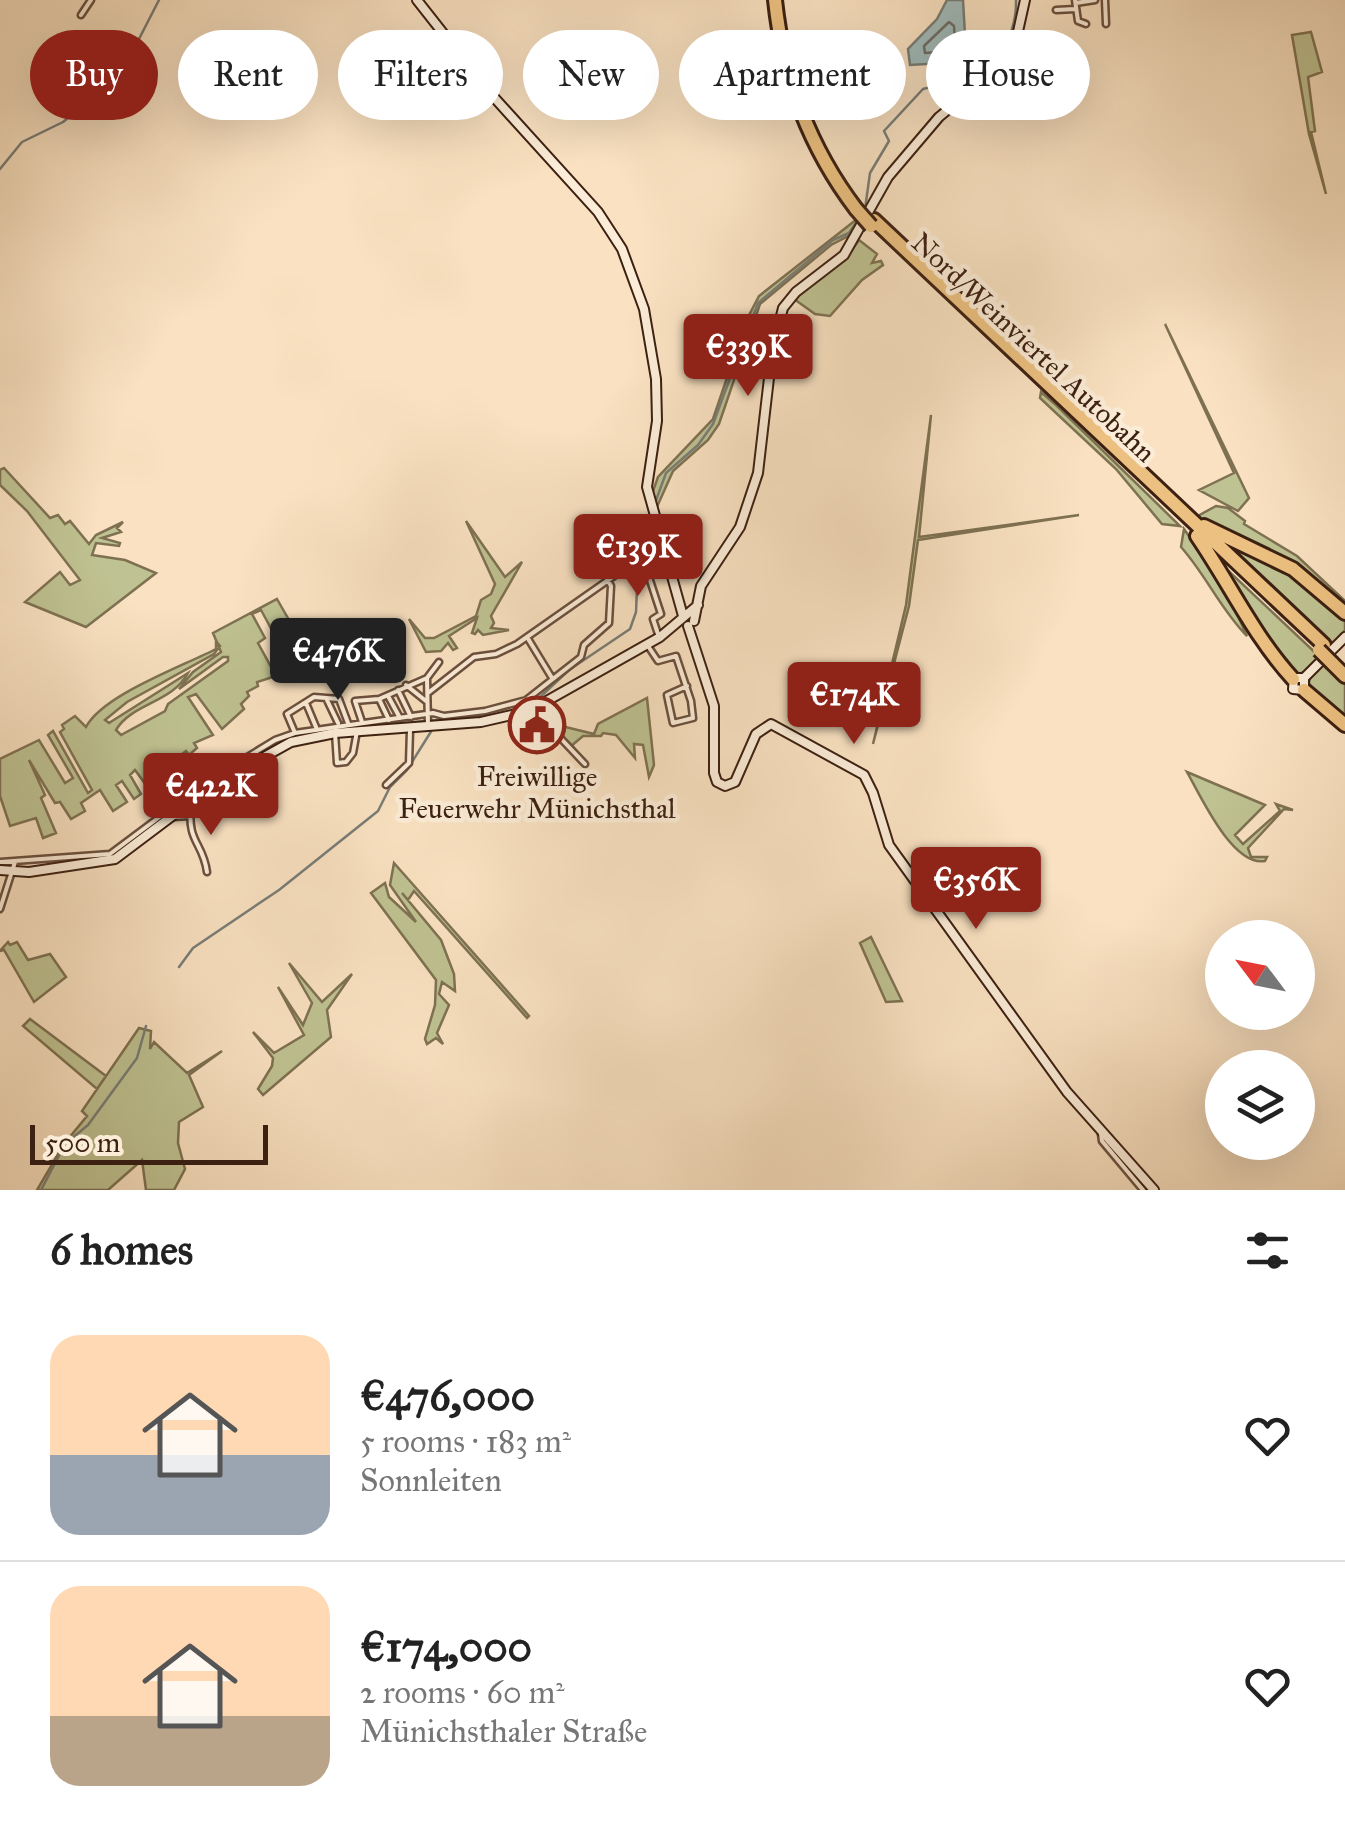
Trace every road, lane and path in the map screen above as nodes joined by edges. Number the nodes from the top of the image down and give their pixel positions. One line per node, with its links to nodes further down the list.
1 (91, 0): 9 (street)
2 (417, 0): 19 (street)
3 (778, 0): 12 (highway, Nord/Weinviertel Autobahn, bridge)
4 (1096, 0): 7 (street)
5 (1106, 0): 11 (street)
6 (1025, 2): 19 (street)
7 (1076, 4): 8 (street); 10 (street)
8 (1056, 10)
9 (82, 16)
10 (1086, 24)
11 (1106, 24)
12 (873, 223): 13 (highway, Nord/Weinviertel Autobahn); 14 (highway, Nord/Weinviertel Autobahn)
13 (1174, 506): 18 (highway); 24 (highway, Nord/Weinviertel Autobahn)
14 (1197, 536): 24 (highway, Nord/Weinviertel Autobahn); 30 (highway)
15 (647, 552): 21 (street)
16 (634, 562): 17 (street)
17 (607, 579): 22 (street); 29 (street)
18 (1345, 613)
19 (687, 620): 21 (street); 63 (street)
20 (1345, 636): 30 (street)
21 (660, 637): 23 (street)
22 (526, 638): 29 (street); 34 (street)
23 (648, 645): 32 (street); 42 (street)
24 (1322, 648): 26 (highway, Nord/Weinviertel Autobahn, bridge)
25 (439, 662): 28 (street)
26 (1338, 662): 27 (highway, Nord/Weinviertel Autobahn)
27 (1345, 676)
28 (427, 678): 31 (street); 34 (street)
29 (552, 678): 46 (street)
30 (1300, 682): 48 (highway)
31 (406, 686): 33 (street); 39 (street)
32 (687, 686): 32 (street)
33 (398, 690): 35 (street); 45 (street)
34 (428, 693): 39 (street)
35 (388, 696): 36 (street); 43 (street)
36 (379, 699): 38 (street); 44 (street)
37 (327, 700): 40 (street); 41 (street); 51 (street)
38 (355, 701): 41 (street); 49 (street)
39 (428, 702): 46 (street)
40 (306, 703): 50 (street); 52 (street)
41 (343, 705): 47 (street)
42 (523, 713): 46 (street); 53 (street)
43 (400, 718): 44 (street); 45 (street)
44 (389, 720): 49 (street)
45 (411, 722): 46 (street); 49 (street); 54 (street)
46 (430, 722)
47 (348, 723): 49 (street); 51 (street)
48 (1345, 725)
49 (360, 727): 51 (street); 51 (street)
50 (317, 728): 51 (street); 52 (street)
51 (337, 728): 52 (street)
52 (291, 738): 55 (street)
53 (585, 764)
54 (386, 785)
55 (189, 800): 56 (street); 57 (street); 59 (street)
56 (190, 816): 57 (street); 61 (street)
57 (172, 817): 59 (street)
58 (0, 862): 59 (street)
59 (14, 867): 60 (street); 62 (street)
60 (0, 870)
61 (207, 872)
62 (0, 909)
63 (1101, 1134): 64 (street); 65 (street)
64 (1143, 1190)
65 (1154, 1190)

